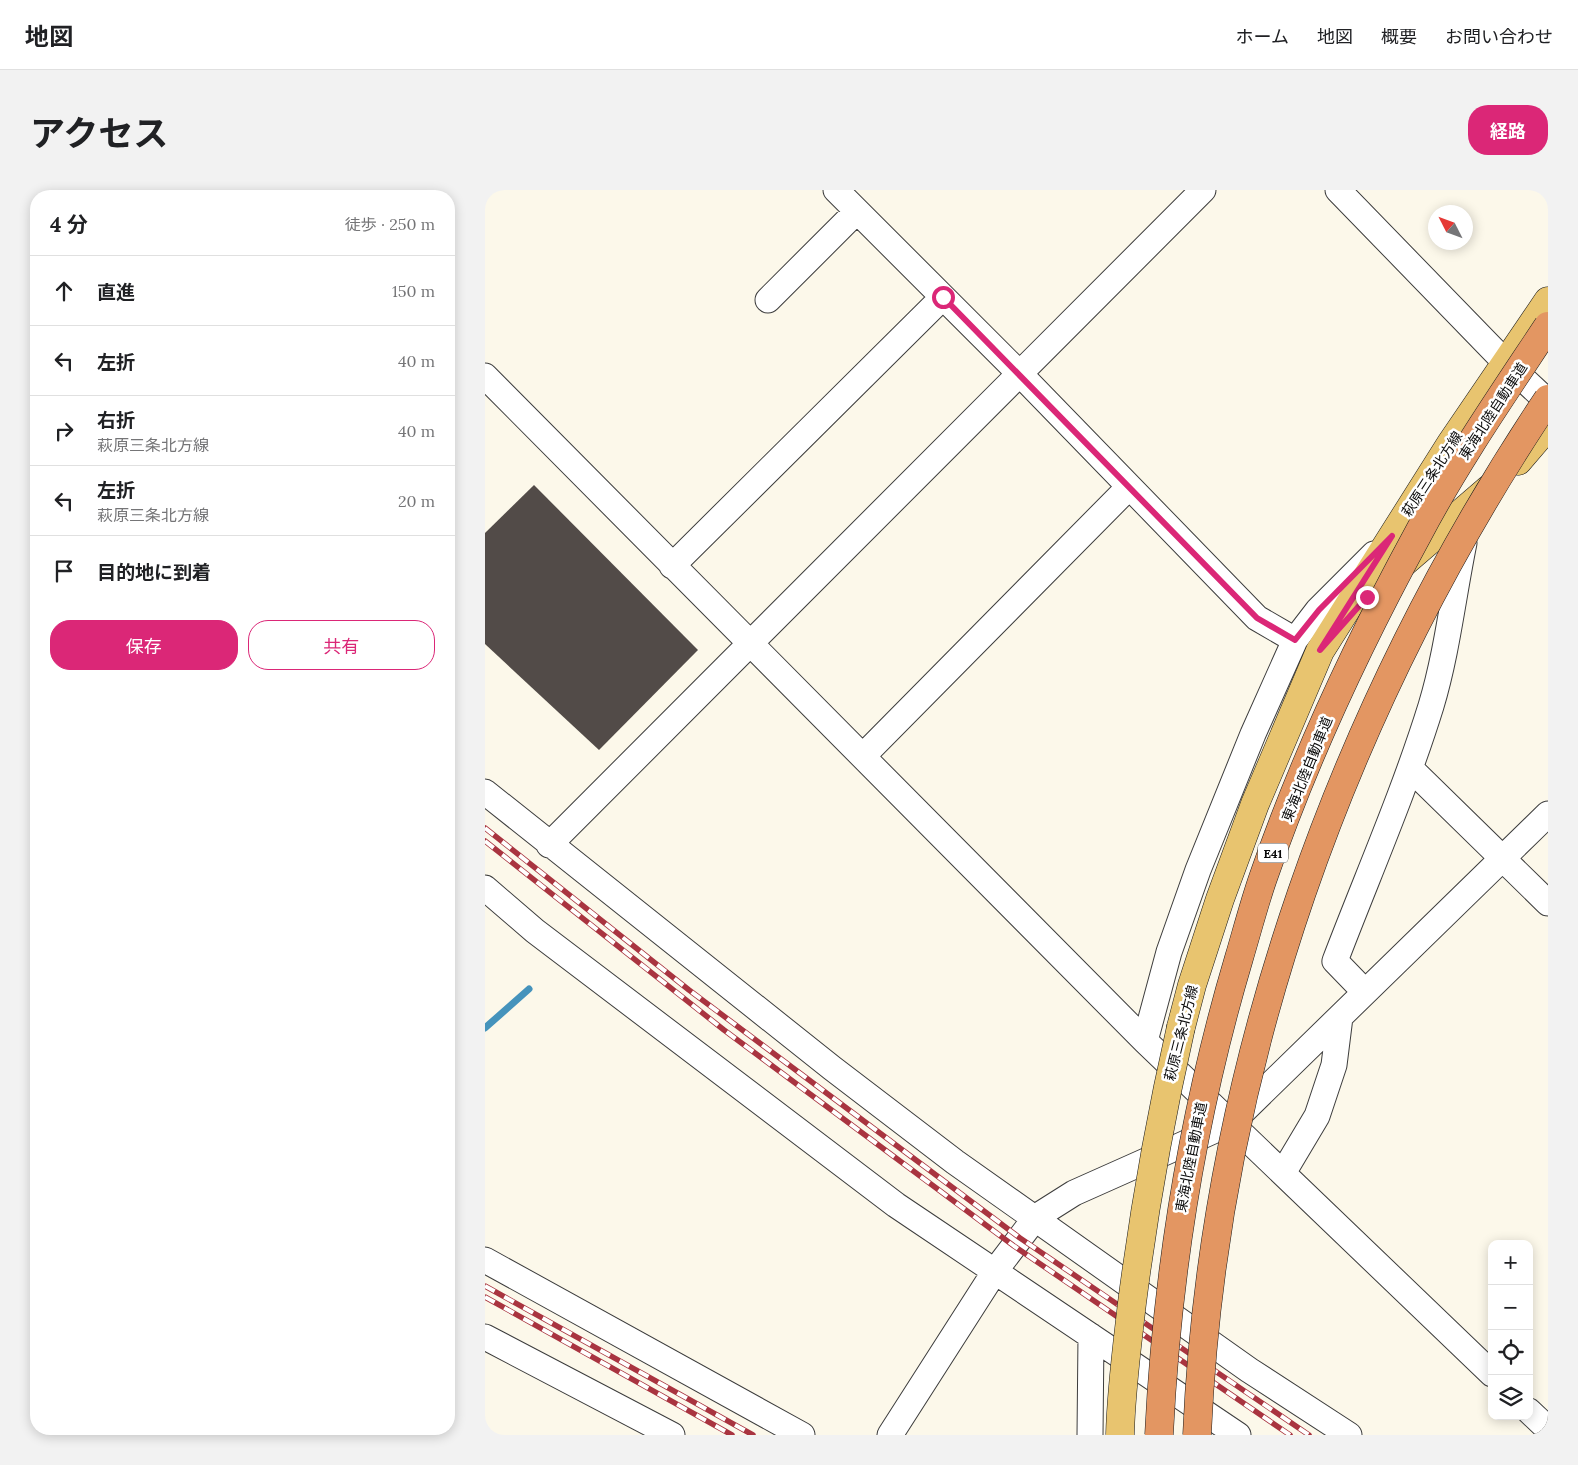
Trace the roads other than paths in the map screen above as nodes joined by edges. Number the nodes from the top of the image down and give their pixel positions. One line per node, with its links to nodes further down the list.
1 (836, 190): 4 (street)
2 (1203, 190): 10 (street)
3 (1338, 190): 9 (street)
4 (857, 211): 5 (street); 6 (street)
5 (943, 297): 10 (street); 17 (street)
6 (768, 300)
7 (1548, 301): 9 (main road, 萩原三条北方線)
8 (1548, 326): 47 (highway, 東海北陸自動車道 / E41, bridge)
9 (1505, 362): 12 (street); 16 (main road, 萩原三条北方線)
10 (1020, 374): 14 (street); 19 (street)
11 (485, 376): 17 (street)
12 (1548, 400): 48 (highway, bridge)
13 (1548, 426): 15 (main road, 萩原三条北方線)
14 (1129, 487): 18 (street); 21 (street)
15 (1472, 504): 20 (main road, 萩原三条北方線); 22 (street)
16 (1392, 536): 18 (street); 20 (main road, 萩原三条北方線)
17 (672, 566): 19 (street)
18 (1295, 640): 31 (street)
19 (749, 644): 21 (street); 25 (street)
20 (1320, 650): 46 (main road, 萩原三条北方線, bridge)
21 (863, 756): 31 (street)
22 (1410, 768): 26 (street); 29 (street)
23 (485, 792): 25 (street)
24 (1548, 814): 26 (street)
25 (549, 845): 34 (street)
26 (1503, 858): 28 (street); 29 (street)
27 (487, 894): 36 (street)
28 (1548, 904)
29 (1365, 992): 30 (street)
30 (1340, 1017): 32 (street); 33 (street)
31 (1145, 1041): 32 (street)
32 (1231, 1123): 33 (street); 34 (street)
33 (1283, 1173): 39 (street)
34 (1036, 1217): 36 (street); 50 (street)
35 (485, 1260): 43 (street)
36 (995, 1271): 38 (street); 44 (street)
37 (485, 1336): 42 (street)
38 (1091, 1336): 45 (street); 49 (street)
39 (1488, 1370)
40 (1533, 1415): 41 (street)
41 (1548, 1429)
42 (671, 1435)
43 (802, 1435)
44 (890, 1435)
45 (1090, 1435)
46 (1120, 1435)
47 (1159, 1435)
48 (1197, 1435)
49 (1238, 1435)
50 (1349, 1435)

